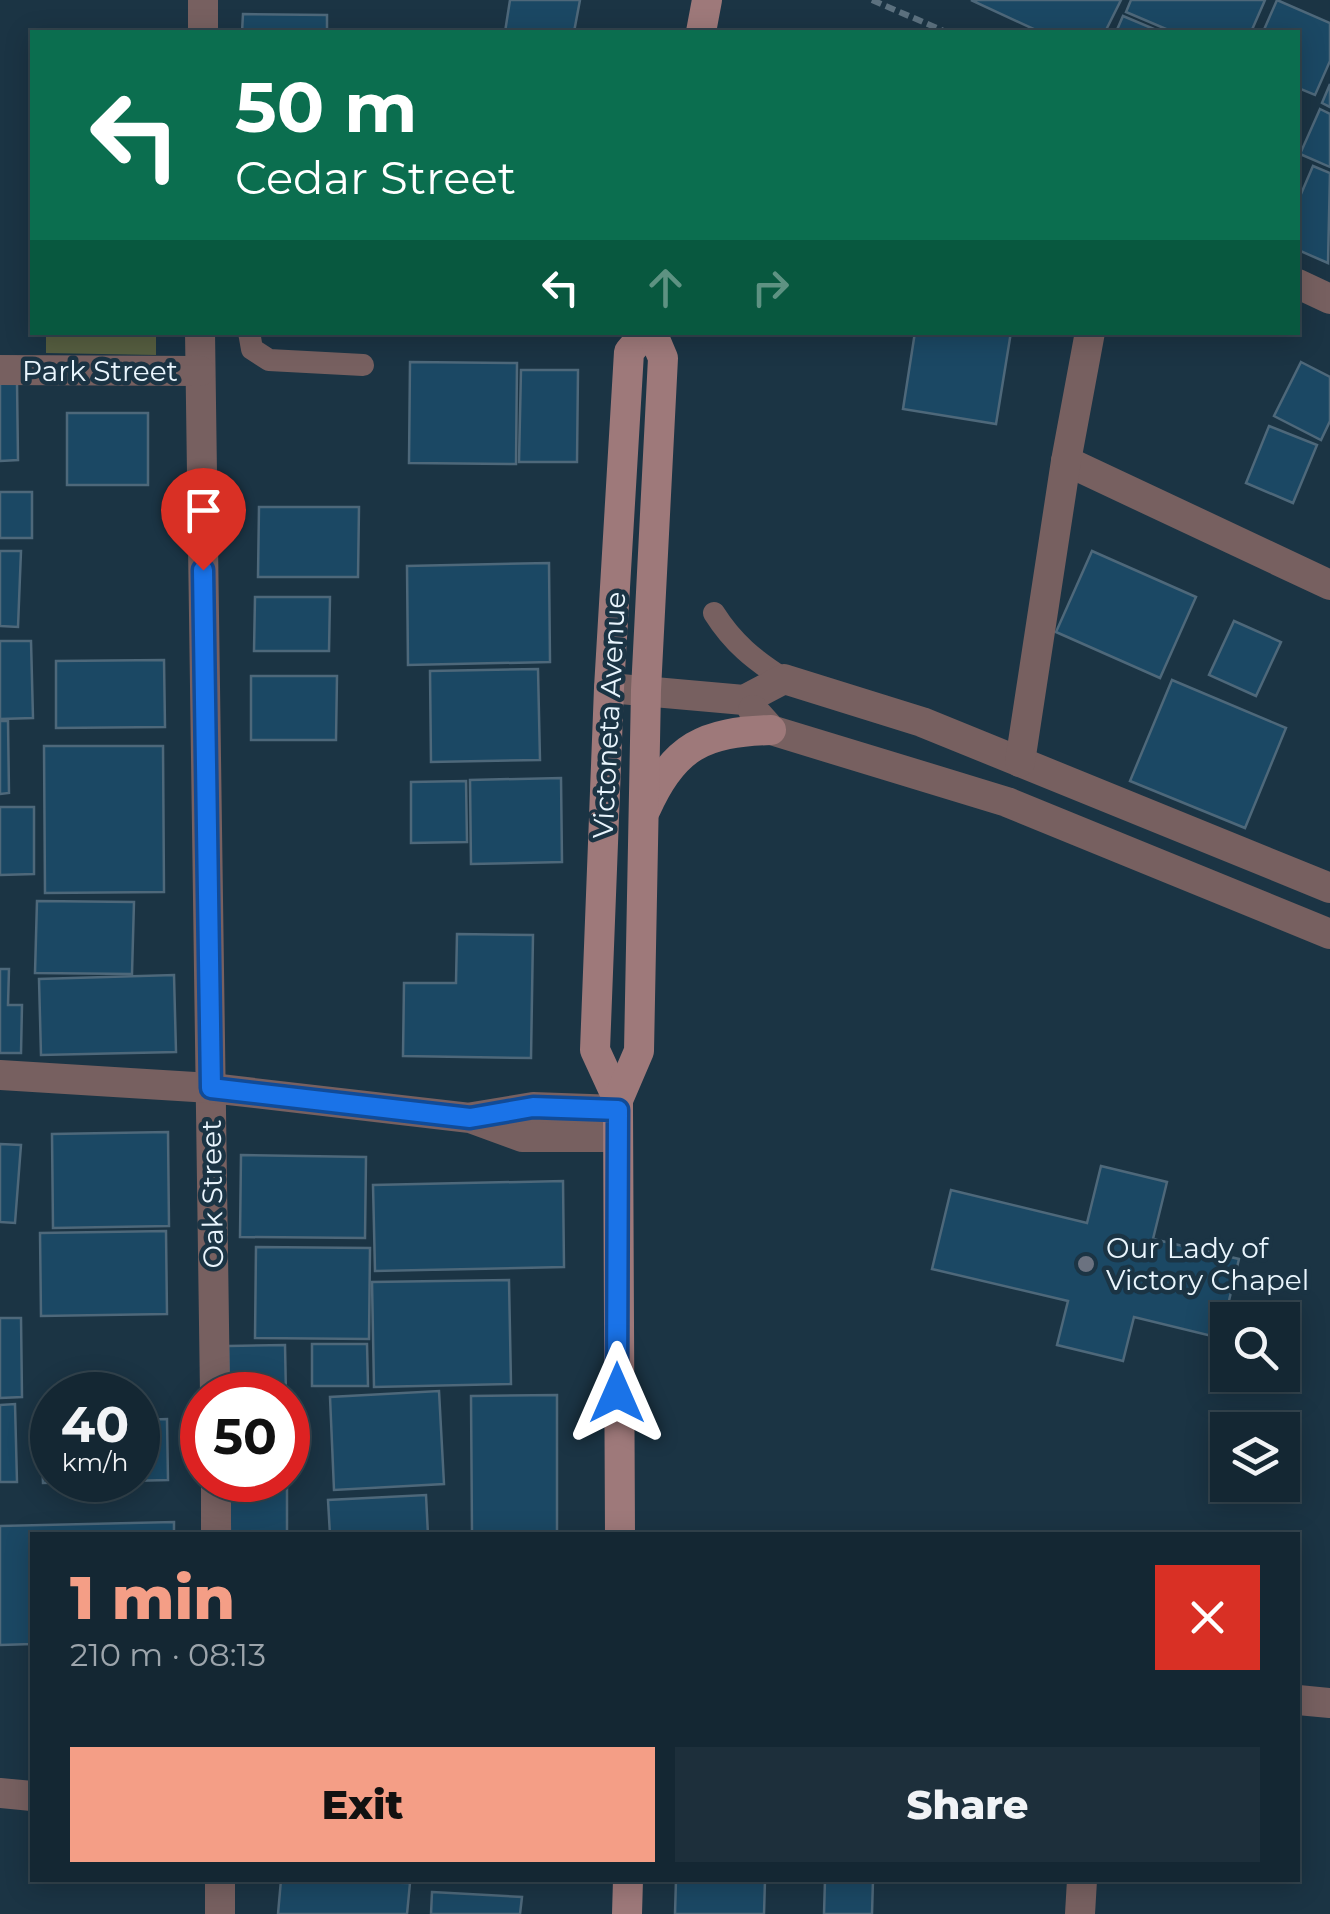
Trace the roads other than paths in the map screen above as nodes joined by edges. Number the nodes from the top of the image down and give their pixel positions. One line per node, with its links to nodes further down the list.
1 (203, 0): 3 (street)
2 (707, 0): 4 (main road)
3 (203, 30)
4 (701, 30)
5 (1300, 285): 6 (street)
6 (1330, 299)
7 (200, 335): 14 (street, Oak Street)
8 (249, 335): 12 (lane)
9 (646, 335): 19 (main road, Victoneta Avenue)
10 (651, 335): 20 (main road, Victoneta Avenue)
11 (1089, 335): 15 (street)
12 (363, 365)
13 (0, 370): 14 (street, Park Street)
14 (200, 371): 30 (street, Oak Street)
15 (1066, 461): 16 (street); 23 (street)
16 (1330, 585)
17 (714, 613): 18 (lane)
18 (784, 680): 21 (street); 23 (street)
19 (609, 688): 20 (street); 31 (main road, Victoneta Avenue)
20 (646, 690): 21 (street); 24 (main road, Victoneta Avenue)
21 (744, 700): 22 (street)
22 (771, 730): 24 (main road); 27 (street)
23 (1020, 762): 25 (street)
24 (643, 816): 31 (main road, Victoneta Avenue)
25 (1299, 875): 26 (street); 27 (street)
26 (1330, 888)
27 (1282, 914): 28 (street)
28 (1330, 934)
29 (0, 1075): 30 (street)
30 (211, 1088): 31 (street); 32 (street, Oak Street)
31 (618, 1116): 35 (main road, Victoneta Avenue)
32 (215, 1372)
33 (216, 1502): 34 (street)
34 (216, 1532)
35 (620, 1532)
36 (1300, 1700): 37 (street)
37 (1330, 1703)
38 (0, 1793): 39 (street)
39 (30, 1796)
40 (220, 1882): 43 (street)
41 (628, 1882): 44 (main road)
42 (1082, 1882): 45 (street)
43 (220, 1914)
44 (627, 1914)
45 (1080, 1914)

